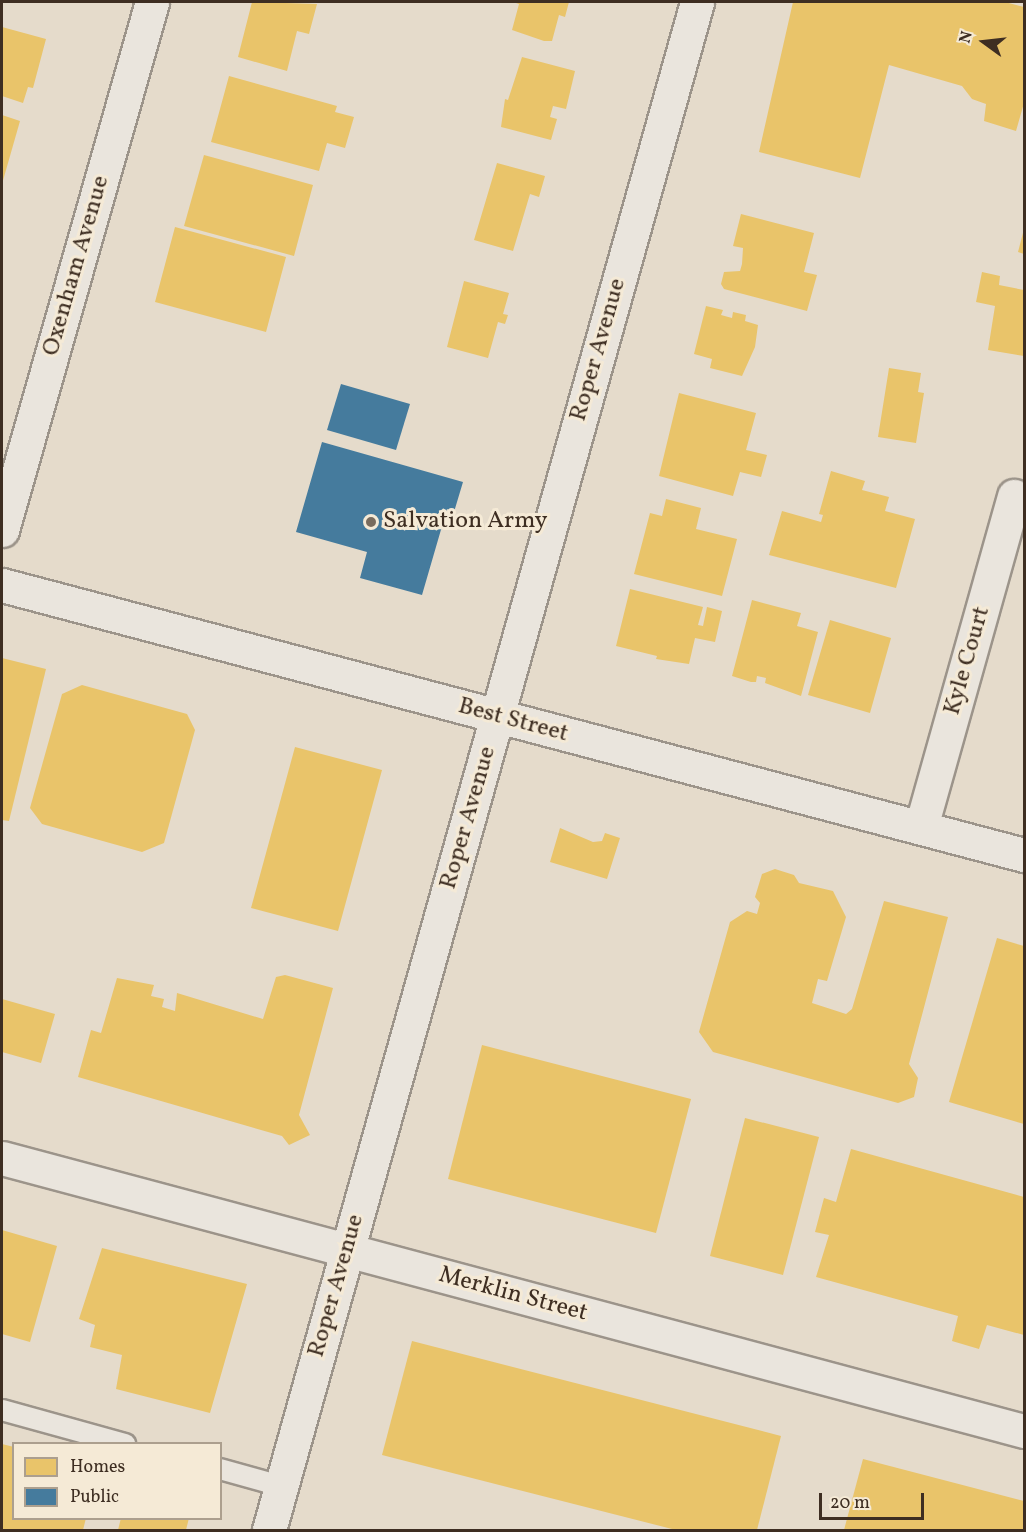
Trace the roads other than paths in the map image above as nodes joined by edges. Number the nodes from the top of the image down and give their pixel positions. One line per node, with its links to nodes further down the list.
1 (152, 2): 4 (street, Oxenham Avenue)
2 (697, 2): 6 (street, Roper Avenue)
3 (1014, 496): 7 (street, Kyle Court)
4 (2, 530)
5 (2, 585): 6 (street, Best Street)
6 (497, 717): 7 (street, Best Street); 10 (street, Roper Avenue)
7 (921, 827): 8 (street, Best Street)
8 (1024, 855)
9 (2, 1158): 10 (street, Merklin Street)
10 (347, 1251): 12 (street, Merklin Street); 15 (street, Roper Avenue)
11 (2, 1410): 13 (lane)
12 (1024, 1431)
13 (121, 1442)
14 (222, 1470): 15 (lane)
15 (281, 1486): 16 (street, Roper Avenue)
16 (269, 1530)

